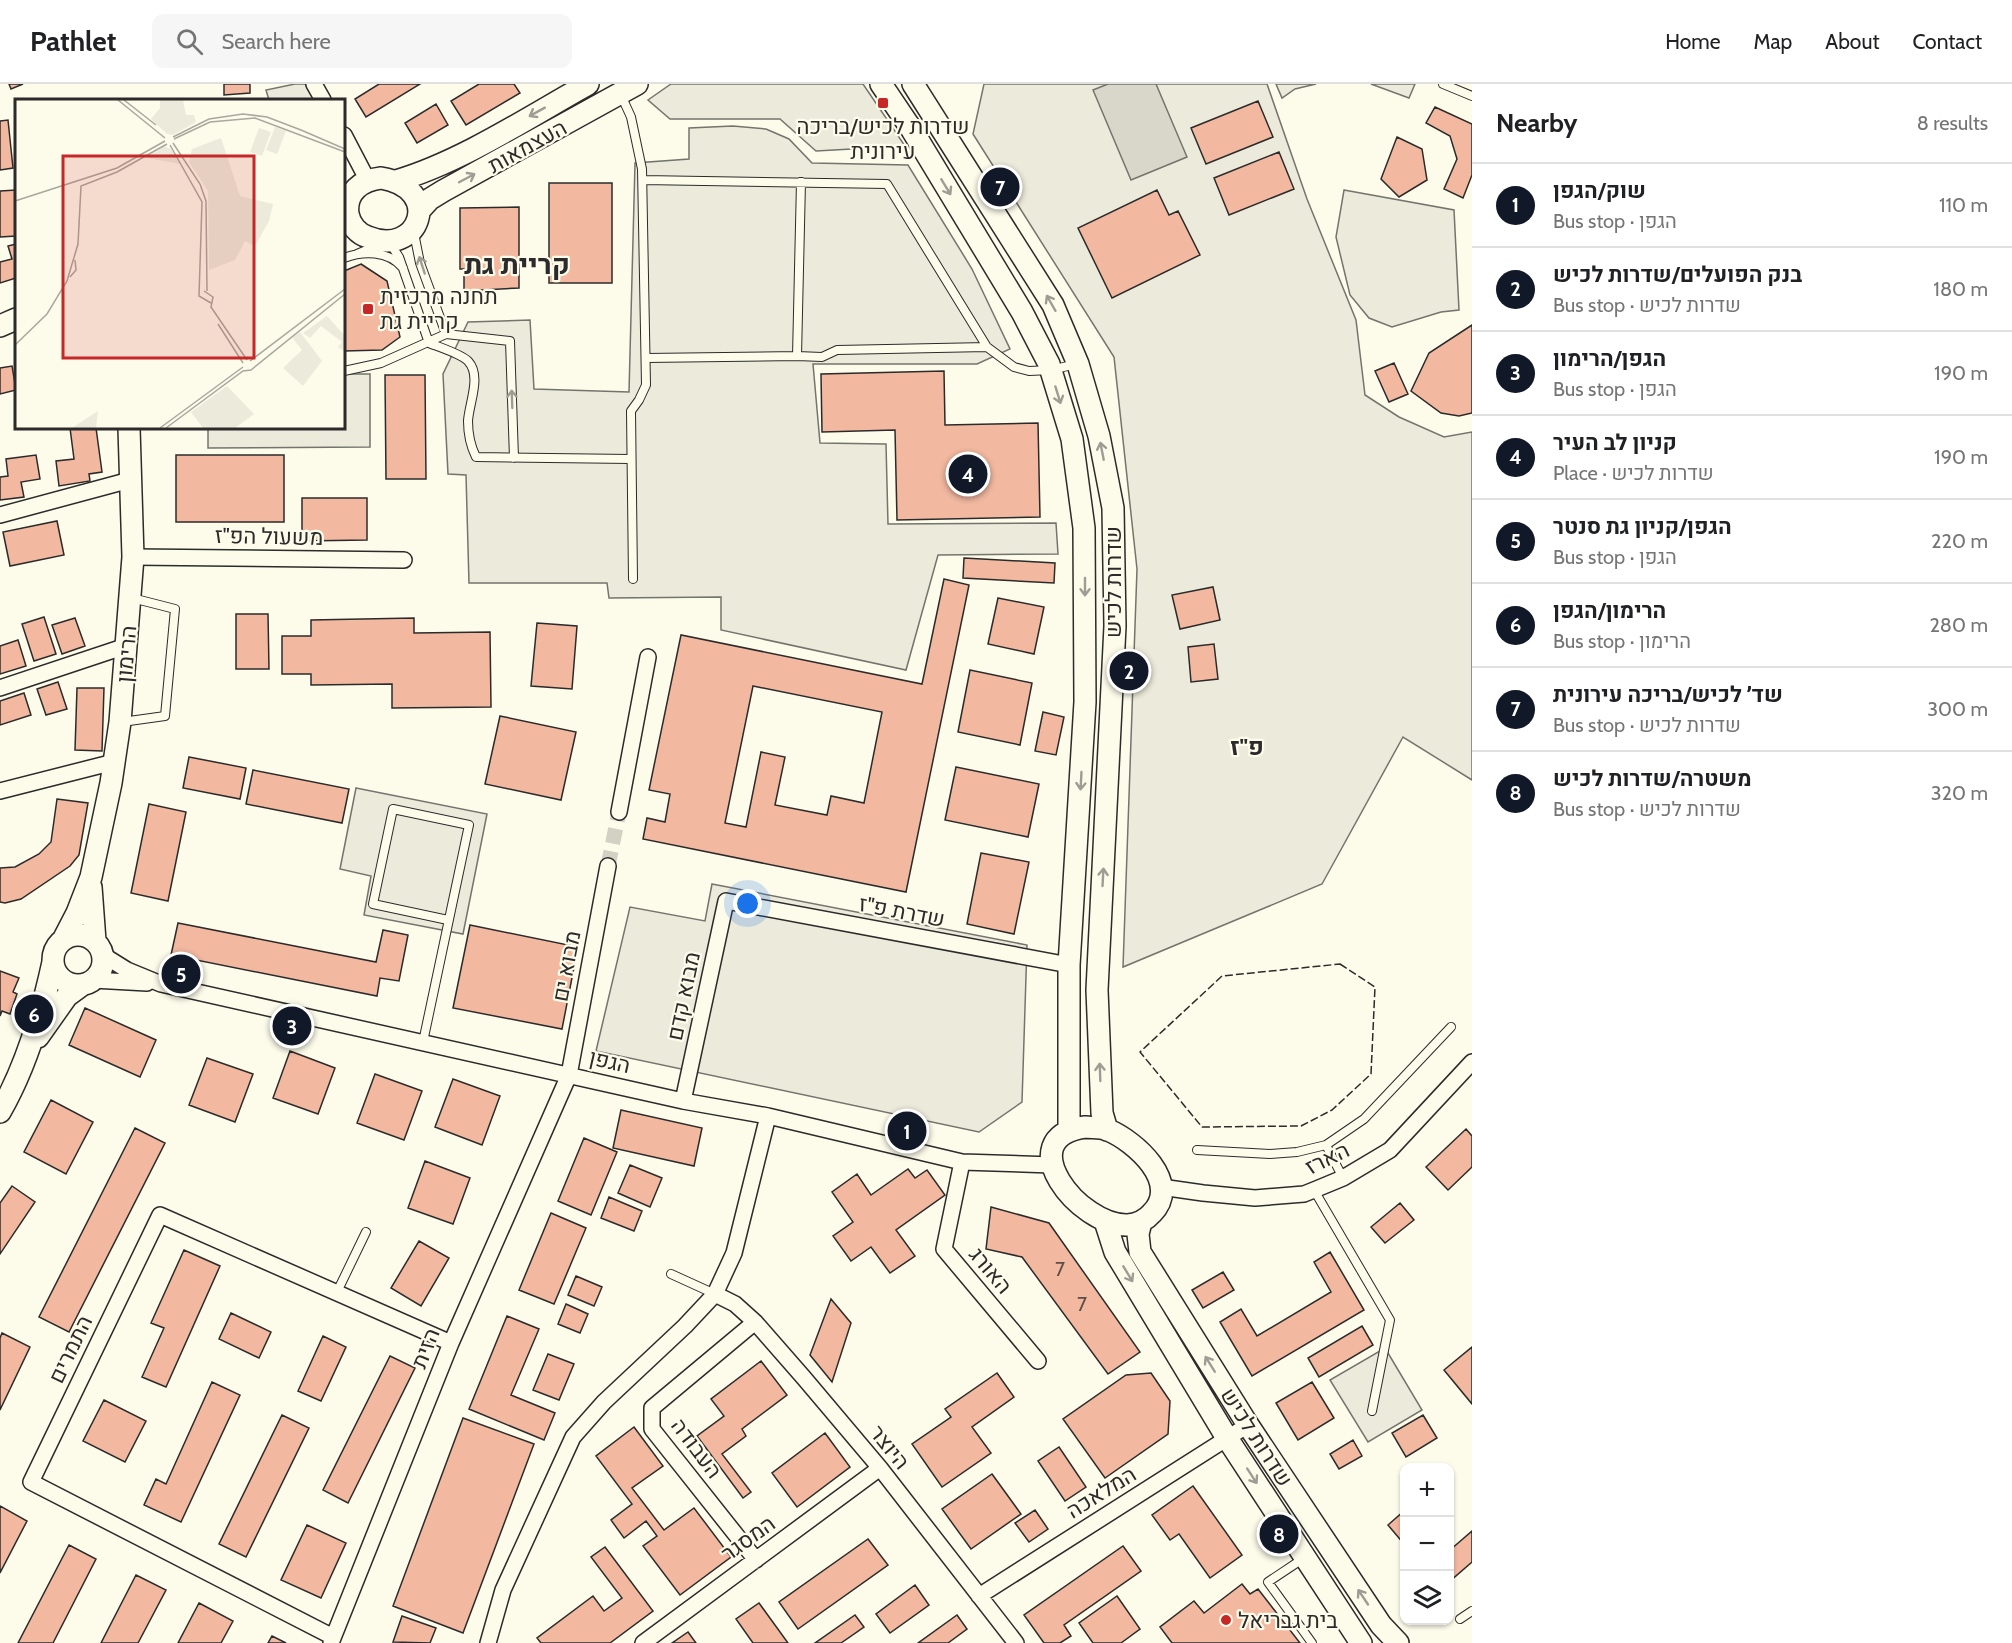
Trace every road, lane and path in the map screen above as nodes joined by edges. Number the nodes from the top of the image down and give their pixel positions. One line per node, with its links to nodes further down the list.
1 (314, 84): 8 (street)
2 (588, 84): 12 (main road, העצמאות, one-way to 12)
3 (881, 84): 30 (main road, שדרות לכיש, one-way to 30)
4 (913, 84): 29 (main road, שדרות לכיש, one-way to 4)
5 (1443, 84): 7 (lane)
6 (629, 89): 10 (lane); 15 (main road, העצמאות, one-way to 6)
7 (1472, 96)
8 (322, 99)
9 (345, 137): 11 (street)
10 (643, 180): 13 (lane); 28 (lane)
11 (368, 181): 12 (main road); 14 (main road)
12 (396, 181): 15 (main road)
13 (801, 182): 26 (lane); 27 (lane)
14 (346, 201): 16 (main road)
15 (416, 220): 17 (main road); 24 (lane, one-way to 15)
16 (351, 231): 17 (main road)
17 (389, 242): 18 (lane); 20 (lane)
18 (357, 254): 19 (lane); 20 (lane)
19 (345, 258)
20 (404, 271): 25 (lane)
21 (15, 319): 23 (main road)
22 (15, 324): 23 (main road)
23 (0, 326)
24 (446, 334): 25 (lane); 33 (lane, one-way to 24)
25 (429, 343): 31 (lane); 33 (lane)
26 (987, 347): 27 (lane); 30 (lane)
27 (797, 356): 28 (lane)
28 (645, 358): 34 (lane)
29 (1078, 364): 30 (lane); 67 (main road, שדרות לכיש, one-way to 29)
30 (1051, 370): 55 (main road, שדרות לכיש, one-way to 55)
31 (345, 371)
32 (129, 429): 35 (main road, הרימון)
33 (514, 458): 34 (lane)
34 (631, 459): 39 (lane)
35 (130, 480): 36 (street); 37 (main road, הרימון)
36 (0, 515)
37 (134, 557): 38 (street, משעול הפ"ז); 40 (main road, הרימון)
38 (404, 560)
39 (633, 579)
40 (130, 598): 41 (main road, הרימון); 44 (lane)
41 (126, 646): 43 (street); 44 (main road, הרימון)
42 (648, 657): 47 (street)
43 (0, 687)
44 (120, 722): 45 (main road, הרימון)
45 (114, 762): 46 (street); 49 (main road, הרימון)
46 (0, 791)
47 (619, 812)
48 (608, 866): 62 (street, מבוא ים)
49 (91, 877): 52 (main road, הרימון); 53 (main road, הרימון)
50 (726, 901): 55 (street, שדרת פ"ז); 64 (street, מבוא קדם)
51 (448, 920): 51 (lane); 59 (lane)
52 (63, 940): 53 (main road); 54 (main road)
53 (99, 948): 56 (main road); 57 (street, הגפן)
54 (53, 962): 56 (main road); 60 (main road)
55 (1070, 965): 66 (main road, שדרות לכיש)
56 (87, 983): 57 (street, הגפן); 60 (main road)
57 (162, 984): 59 (street, הגפן)
58 (1451, 1028): 68 (lane)
59 (423, 1042): 62 (street, הגפן)
60 (29, 1049): 63 (main road)
61 (1472, 1062): 72 (street, הארז)
62 (568, 1075): 64 (street, הגפן); 82 (street, הזית)
63 (3, 1101)
64 (683, 1101): 65 (street, הגפן)
65 (768, 1116): 70 (street, הגפן); 80 (street)
66 (1069, 1130): 67 (main road); 71 (main road)
67 (1107, 1130): 73 (main road)
68 (1326, 1145): 69 (lane); 72 (lane)
69 (1197, 1150)
70 (962, 1162): 71 (street, הגפן); 83 (street, האורג)
71 (1052, 1165): 75 (main road)
72 (1343, 1178): 74 (street, הארז)
73 (1161, 1187): 74 (street, הארז); 76 (main road)
74 (1314, 1190): 84 (lane)
75 (1106, 1221): 76 (main road); 86 (main road, שדרות לכיש, one-way to 86)
76 (1141, 1222): 85 (main road, שדרות לכיש, one-way to 76)
77 (366, 1232): 79 (lane)
78 (671, 1274): 80 (lane)
79 (337, 1292): 82 (street, התמרים); 94 (street, התמרים)
80 (715, 1294): 81 (street, היוצר); 95 (street)
81 (755, 1322): 87 (street, היוצר); 89 (street, העבודה)
82 (451, 1342): 94 (street, הזית)
83 (1038, 1361)
84 (1372, 1411)
85 (1248, 1425): 86 (street, המלאכה); 99 (main road, שדרות לכיש, one-way to 85)
86 (1227, 1438): 88 (main road, שדרות לכיש, one-way to 88); 90 (street, המלאכה)
87 (880, 1468): 89 (street, המסגר); 90 (street, היוצר)
88 (1305, 1557): 93 (main road, שדרות לכיש); 98 (lane)
89 (756, 1560): 96 (street, המסגר)
90 (979, 1596): 97 (street, היוצר)
91 (1472, 1611): 92 (lane)
92 (1460, 1619)
93 (1357, 1639)
94 (332, 1640)
95 (488, 1643)
96 (643, 1643)
97 (1016, 1643)
98 (1312, 1643)
99 (1398, 1643)

